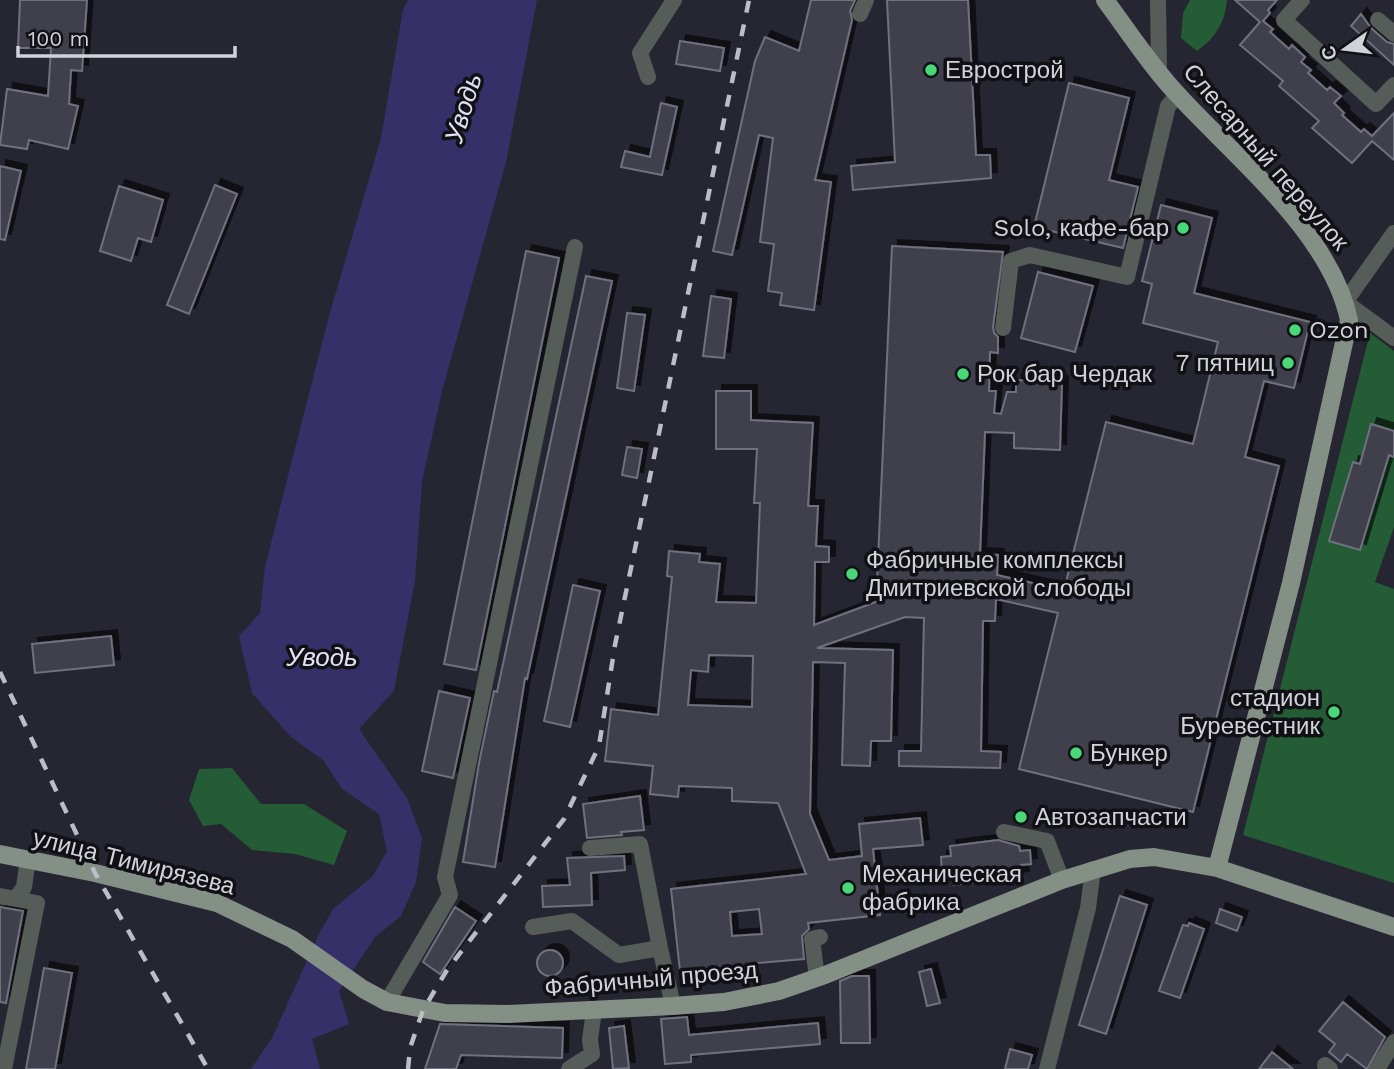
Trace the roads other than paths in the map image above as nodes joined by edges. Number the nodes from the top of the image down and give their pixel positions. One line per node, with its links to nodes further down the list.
1 (674, 0): 8 (street)
2 (1105, 0): 7 (main road, Слесарный переулок)
3 (1158, 0): 7 (street)
4 (1302, 0): 9 (street)
5 (1378, 20): 6 (street)
6 (1394, 34)
7 (1159, 71): 10 (main road, Слесарный переулок)
8 (648, 77)
9 (1394, 85)
10 (1178, 95): 13 (main road, Слесарный переулок); 14 (street)
11 (1394, 233): 13 (street)
12 (575, 247): 30 (street)
13 (1345, 302): 15 (street); 20 (main road)
14 (1003, 328)
15 (1394, 338)
16 (1004, 832): 22 (street)
17 (590, 848): 27 (street)
18 (0, 854): 19 (main road, улица Тимирязева)
19 (28, 859): 23 (street); 29 (main road, улица Тимирязева)
20 (1217, 868): 21 (main road, Фабричный проезд); 25 (main road, Фабричный проезд)
21 (1093, 869): 22 (main road, Фабричный проезд); 36 (street)
22 (1062, 880): 28 (main road, Фабричный проезд)
23 (8, 897): 34 (street)
24 (533, 927): 27 (street)
25 (1394, 927)
26 (820, 937): 28 (street)
27 (660, 948): 31 (street)
28 (817, 978): 31 (main road, Фабричный проезд)
29 (363, 989): 30 (main road, Фабричный проезд)
30 (387, 1002): 32 (main road, Фабричный проезд)
31 (673, 1006): 32 (main road, Фабричный проезд)
32 (594, 1010): 35 (street)
33 (1394, 1042): 37 (street)
34 (4, 1069)
35 (569, 1069)
36 (1047, 1069)
37 (1377, 1069)

